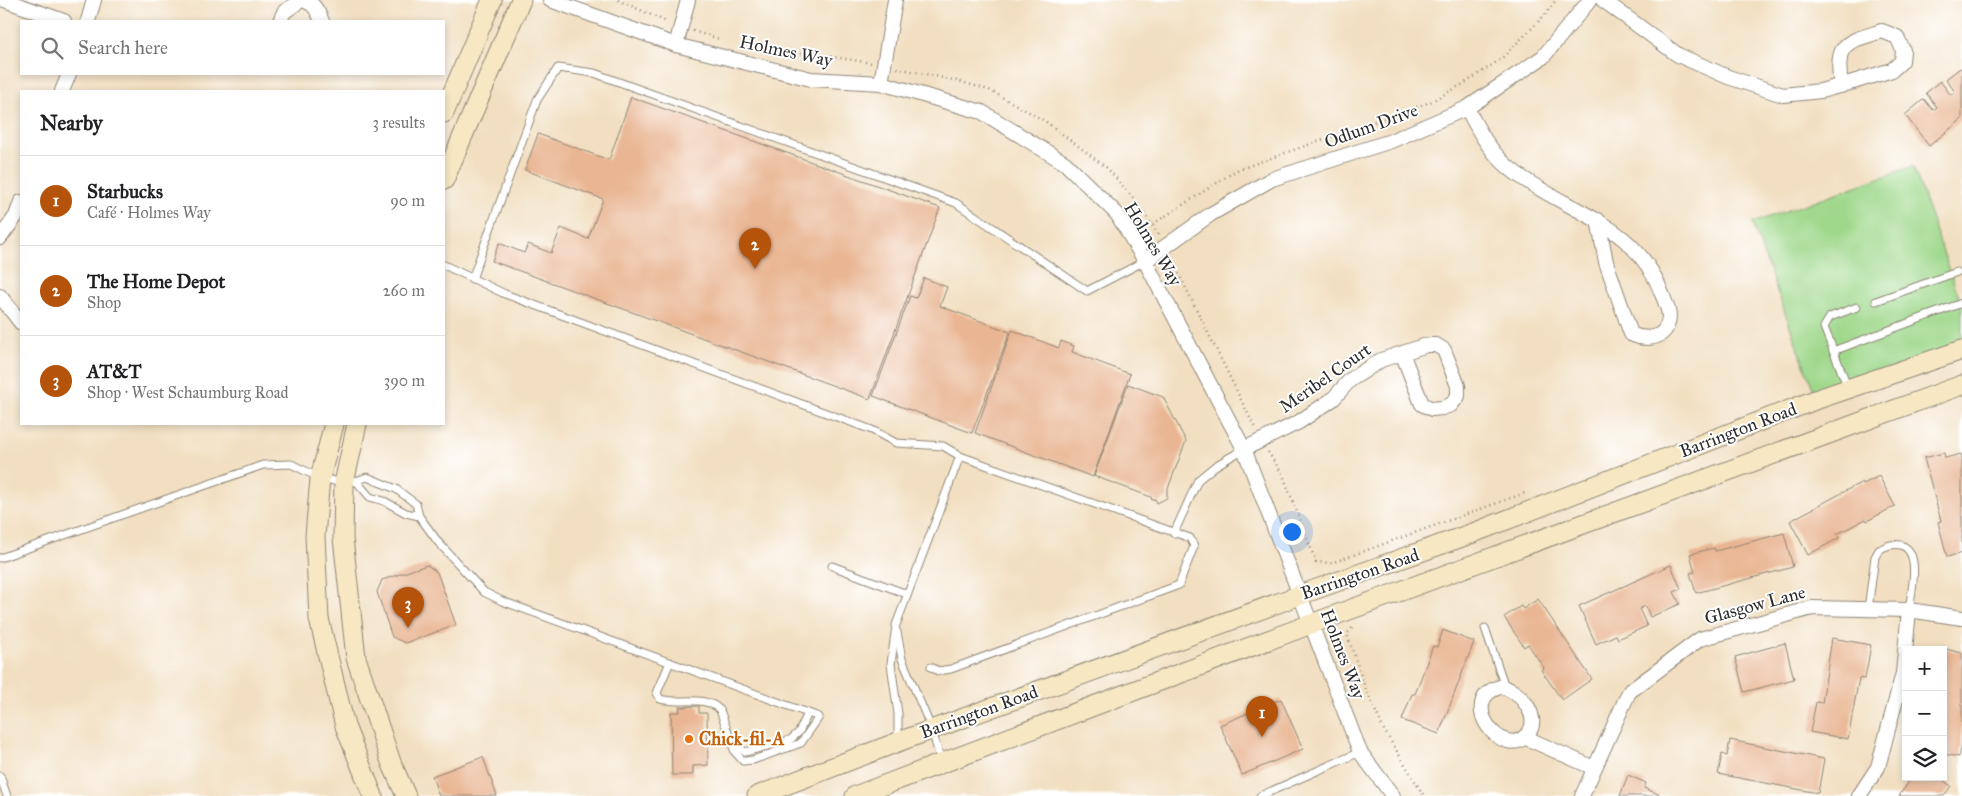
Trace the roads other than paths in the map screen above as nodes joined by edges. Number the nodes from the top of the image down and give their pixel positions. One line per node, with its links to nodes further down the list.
1 (4, 0): 11 (street)
2 (94, 0): 12 (street)
3 (301, 0): 13 (street); 14 (street)
4 (492, 0): 21 (main road)
5 (521, 0): 22 (main road)
6 (550, 0): 15 (street, Holmes Way)
7 (688, 0): 15 (street)
8 (895, 0): 17 (street)
9 (1590, 0): 20 (street, Odlum Drive)
10 (1603, 0): 18 (street)
11 (61, 20)
12 (88, 20)
13 (280, 20)
14 (322, 20)
15 (676, 46): 17 (street, Holmes Way)
16 (69, 75): 19 (street)
17 (882, 83): 26 (street, Holmes Way)
18 (1841, 86): 18 (street)
19 (62, 90)
20 (1467, 108): 24 (street); 26 (street, Odlum Drive)
21 (445, 111)
22 (445, 178)
23 (20, 205): 25 (street)
24 (1598, 220): 24 (street)
25 (0, 238)
26 (1145, 261): 29 (lane); 42 (street, Holmes Way)
27 (445, 266): 29 (lane)
28 (1957, 272): 31 (lane)
29 (472, 279): 43 (lane)
30 (0, 296): 34 (street)
31 (1876, 301)
32 (1962, 304): 35 (lane)
33 (1857, 307): 35 (lane)
34 (20, 322)
35 (1833, 350): 39 (lane)
36 (1962, 350): 39 (main road, Barrington Road)
37 (1402, 353): 37 (street, Meribel Court); 42 (street, Meribel Court)
38 (1962, 385): 55 (main road, Barrington Road)
39 (1848, 388): 51 (main road, Barrington Road)
40 (334, 425): 44 (main road)
41 (357, 425): 45 (main road)
42 (1244, 450): 47 (lane); 51 (street, Holmes Way)
43 (960, 456): 47 (lane); 50 (lane)
44 (320, 478): 45 (lane); 48 (lane); 71 (main road)
45 (350, 482): 46 (lane); 46 (lane); 72 (main road)
46 (419, 516): 58 (lane)
47 (1174, 533): 59 (lane)
48 (0, 558)
49 (832, 566): 50 (lane)
50 (907, 594): 56 (lane)
51 (1300, 594): 55 (street, Holmes Way); 62 (main road, Barrington Road)
52 (1868, 609): 53 (street, Glasgow Lane); 53 (lane); 68 (street, Glasgow Lane)
53 (1909, 610): 54 (street, Glasgow Lane); 78 (street)
54 (1962, 618)
55 (1311, 624): 66 (street, Holmes Way); 67 (main road, Barrington Road)
56 (896, 625): 62 (lane); 65 (lane)
57 (1485, 628): 60 (lane)
58 (670, 662): 61 (lane); 64 (lane)
59 (931, 668)
60 (1505, 687): 63 (street); 63 (street)
61 (808, 713): 64 (lane); 64 (lane)
62 (932, 730): 65 (main road, Barrington Road); 67 (lane)
63 (1524, 737): 68 (street)
64 (731, 742)
65 (898, 742): 73 (main road, Barrington Road)
66 (1360, 752): 75 (lane); 76 (street, Holmes Way)
67 (941, 764): 74 (main road, Barrington Road)
68 (1594, 768): 77 (street, Glasgow Lane)
69 (0, 776): 70 (lane)
70 (7, 796)
71 (373, 796)
72 (406, 796)
73 (757, 796)
74 (855, 796)
75 (1260, 796)
76 (1393, 796)
77 (1582, 796)
78 (1859, 796)

